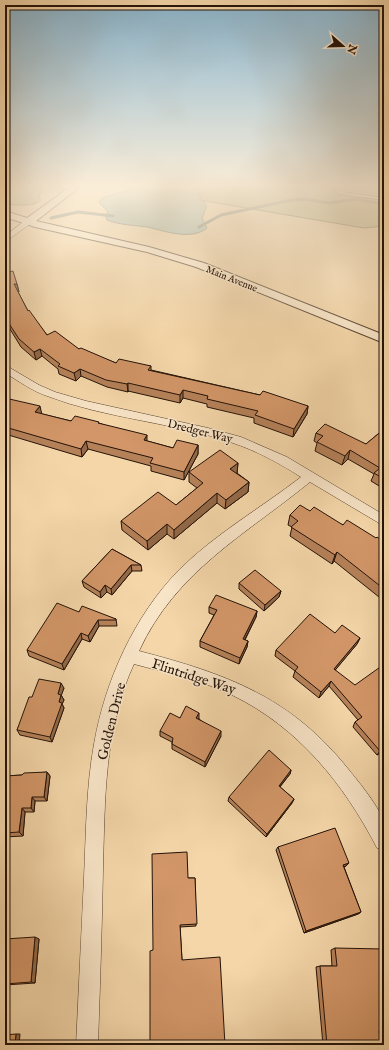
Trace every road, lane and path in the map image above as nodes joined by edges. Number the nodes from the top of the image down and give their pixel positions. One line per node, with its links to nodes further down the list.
1 (78, 234): 2 (street, Main Avenue)
2 (384, 339)
3 (5, 368): 4 (street, Dredger Way)
4 (310, 476): 5 (street, Dredger Way); 6 (street, Golden Drive)
5 (384, 521)
6 (130, 656): 7 (street, Flintridge Way); 8 (street, Golden Drive)
7 (384, 841)
8 (87, 1045)

